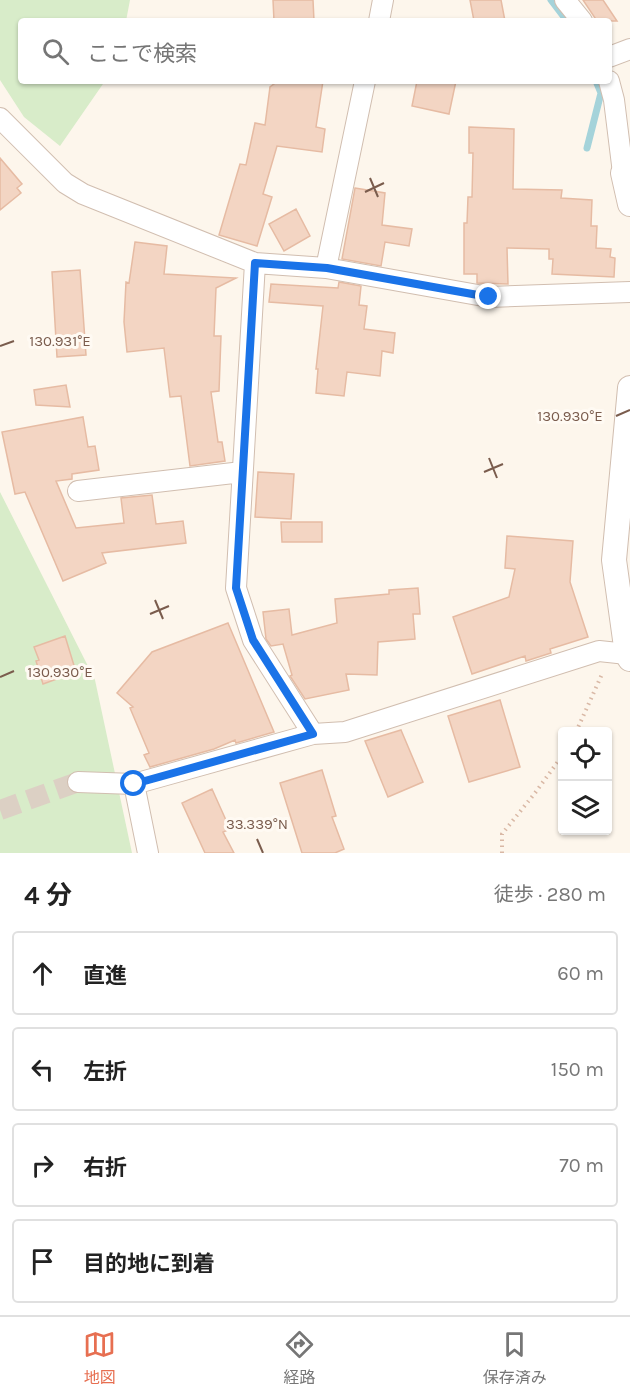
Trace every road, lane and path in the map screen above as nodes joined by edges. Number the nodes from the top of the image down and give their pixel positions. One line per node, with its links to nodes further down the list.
1 (383, 0): 3 (street)
2 (565, 0): 4 (street)
3 (380, 18)
4 (580, 18)
5 (630, 49): 6 (street)
6 (612, 56)
7 (365, 84): 13 (street)
8 (610, 84): 10 (street)
9 (0, 118): 12 (street)
10 (626, 172): 11 (street)
11 (630, 204)
12 (255, 263): 13 (street); 16 (street)
13 (327, 268): 14 (street)
14 (630, 292)
15 (630, 388): 18 (street)
16 (242, 472): 17 (street); 21 (street)
17 (78, 491)
18 (623, 558): 19 (street)
19 (623, 655): 20 (path); 21 (street)
20 (579, 727)
21 (313, 734): 24 (street)
22 (558, 761): 26 (path)
23 (78, 782): 24 (street)
24 (134, 784): 25 (street)
25 (148, 853)
26 (502, 853)

